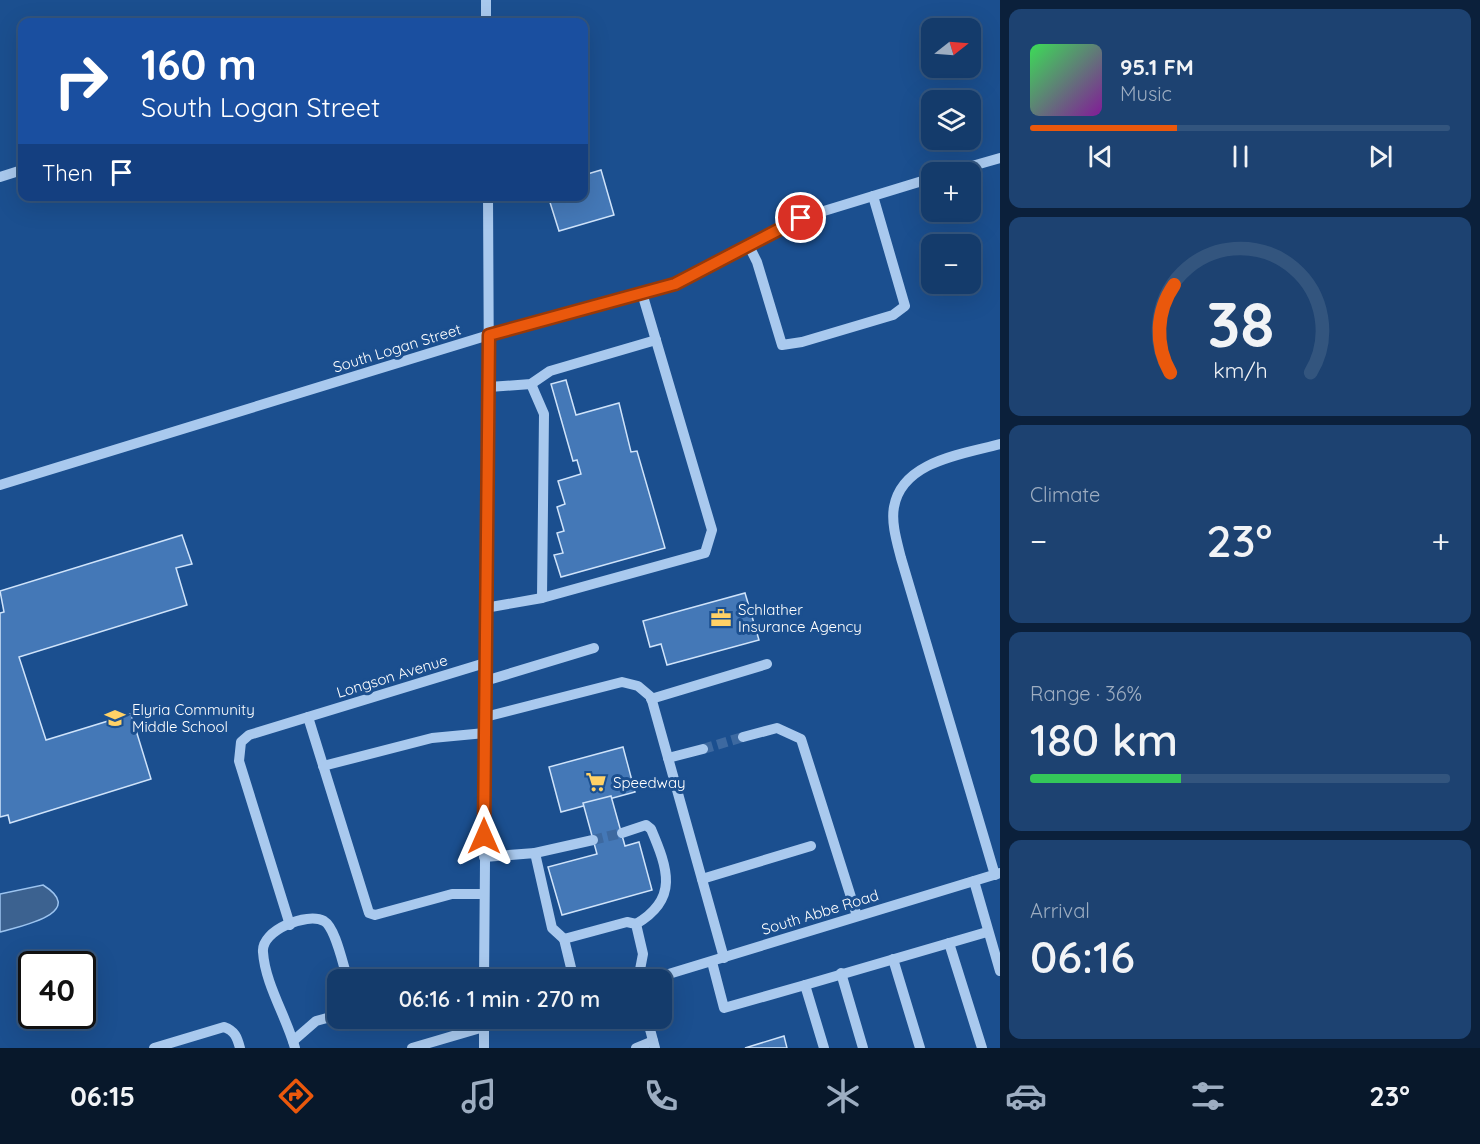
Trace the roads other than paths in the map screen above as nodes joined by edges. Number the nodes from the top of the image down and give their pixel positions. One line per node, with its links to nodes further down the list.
1 (486, 0): 2 (street)
2 (486, 18)
3 (1000, 158): 4 (street)
4 (981, 163)
5 (18, 171): 6 (street)
6 (0, 177)
7 (921, 181): 8 (street, South Logan Street)
8 (873, 196): 10 (street, South Logan Street); 10 (street)
9 (488, 201): 12 (street)
10 (748, 244): 11 (street, South Logan Street)
11 (642, 293): 12 (street, South Logan Street); 13 (street)
12 (489, 335): 15 (street); 17 (street, South Logan Street)
13 (656, 340): 14 (street); 18 (street)
14 (531, 384): 15 (street); 18 (street)
15 (489, 387): 19 (street)
16 (1000, 444): 37 (street)
17 (0, 485)
18 (542, 598): 19 (street)
19 (485, 608): 21 (street)
20 (594, 648): 23 (street)
21 (485, 663): 23 (street); 25 (street, Longson Avenue)
22 (767, 664): 24 (street)
23 (485, 681): 26 (street)
24 (651, 699): 26 (street); 30 (street)
25 (308, 717): 31 (street); 43 (street, Longson Avenue)
26 (485, 717): 27 (street)
27 (485, 733): 31 (street); 36 (street)
28 (742, 737): 41 (street)
29 (703, 749): 30 (street)
30 (668, 758): 38 (street)
31 (323, 766): 40 (street)
32 (622, 832): 42 (street)
33 (593, 840): 35 (street)
34 (811, 846): 38 (street)
35 (535, 853): 36 (street); 45 (street)
36 (484, 857): 40 (street)
37 (999, 874): 39 (street, South Abbe Road)
38 (702, 879): 47 (street)
39 (974, 881): 41 (street, South Abbe Road); 44 (street)
40 (484, 894): 51 (street)
41 (857, 916): 47 (street, South Abbe Road)
42 (636, 924): 45 (street); 53 (street)
43 (290, 925): 50 (street); 62 (street)
44 (987, 932): 46 (street); 54 (street)
45 (564, 939): 52 (street)
46 (949, 943): 48 (street); 72 (street)
47 (724, 958): 49 (street, South Abbe Road)
48 (893, 959): 56 (street); 71 (street)
49 (712, 962): 55 (street, South Abbe Road); 57 (street)
50 (345, 969)
51 (484, 969)
52 (571, 969)
53 (641, 969)
54 (1000, 971)
55 (672, 973)
56 (841, 974): 57 (street); 70 (street)
57 (805, 985): 69 (street)
58 (327, 1018): 62 (street)
59 (467, 1029): 66 (street)
60 (484, 1029): 67 (street)
61 (650, 1029): 63 (street)
62 (294, 1044)
63 (654, 1045): 68 (street)
64 (154, 1048): 65 (street)
65 (240, 1048)
66 (412, 1048)
67 (484, 1048)
68 (636, 1048)
69 (824, 1048)
70 (863, 1048)
71 (920, 1048)
72 (982, 1048)

